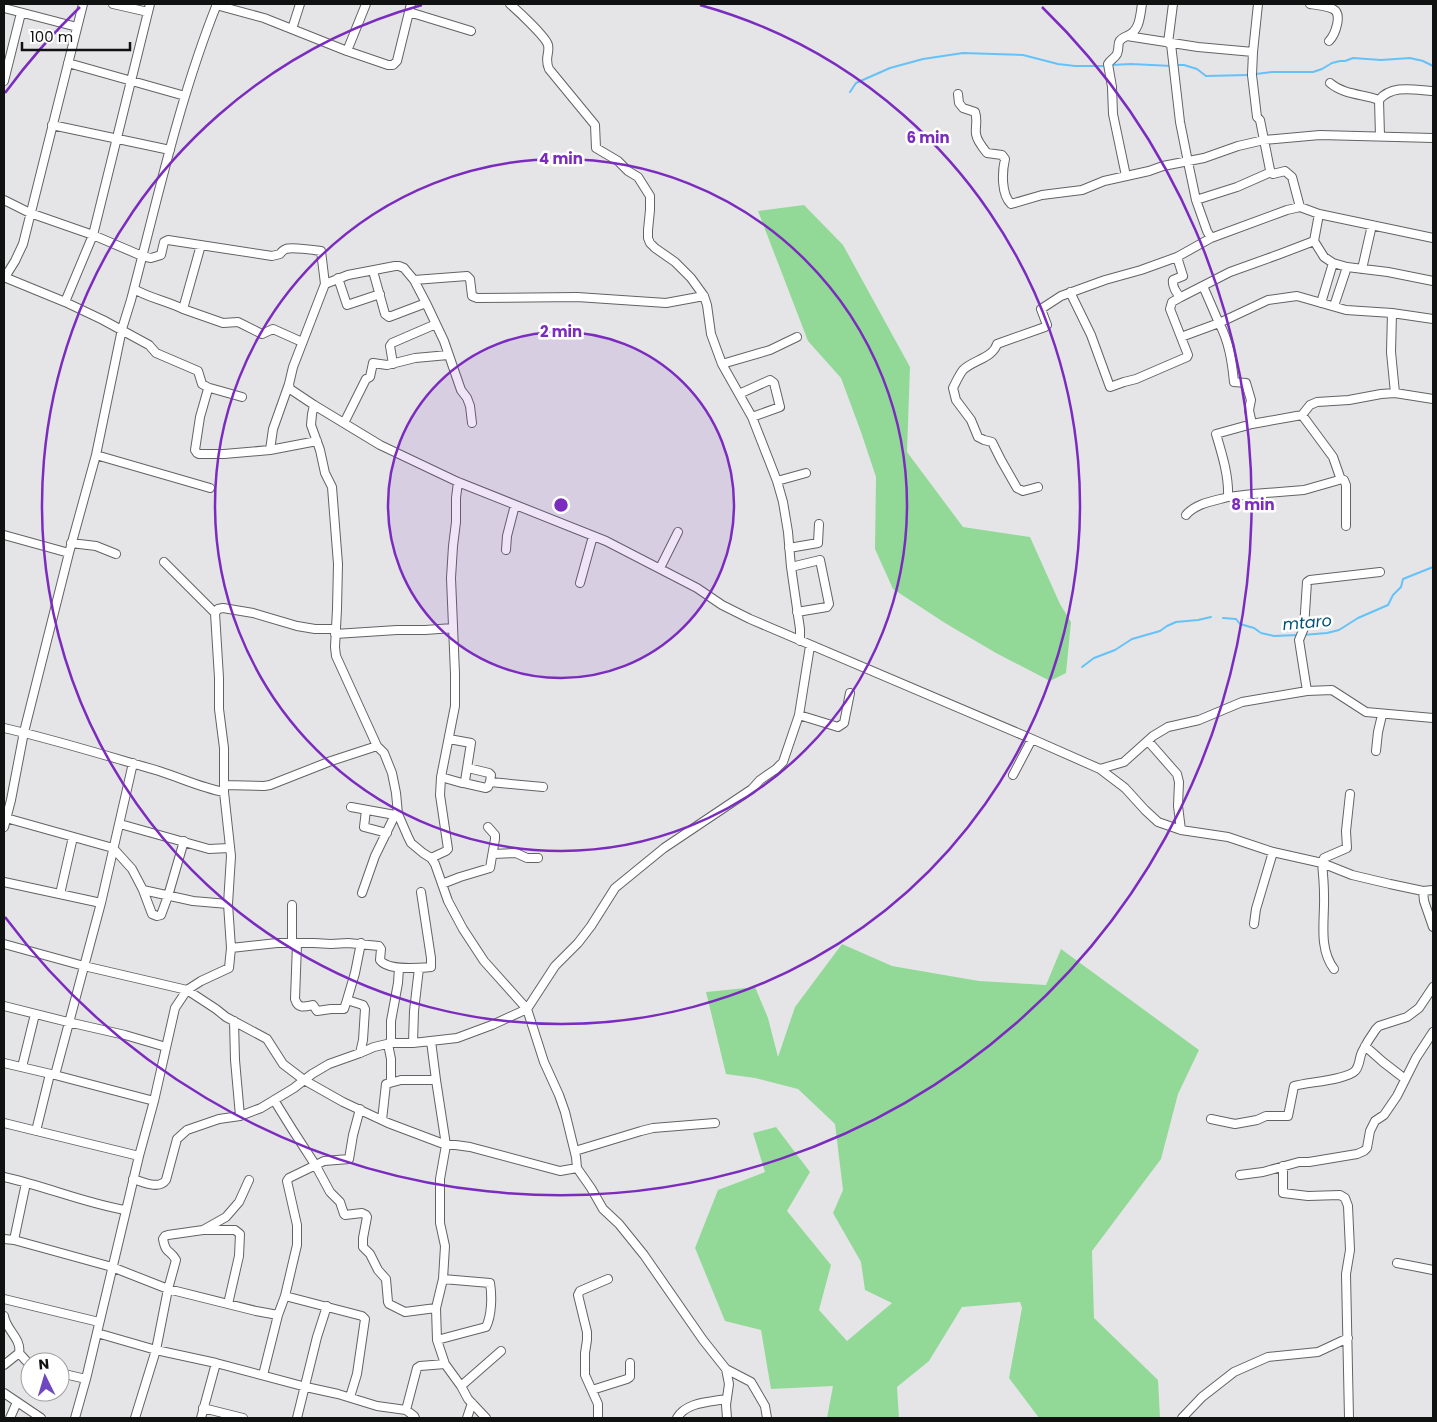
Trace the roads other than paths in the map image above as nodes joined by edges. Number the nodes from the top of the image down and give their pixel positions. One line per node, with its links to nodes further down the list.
1 (83, 4): 16 (street)
2 (113, 4): 13 (street)
3 (216, 4): 17 (street); 30 (street)
4 (300, 4): 17 (street)
5 (366, 4): 22 (street)
6 (510, 4): 67 (street)
7 (1142, 4): 19 (street)
8 (1173, 4): 21 (street)
9 (1258, 4): 23 (street)
10 (1310, 4): 11 (street)
11 (1320, 5): 20 (street)
12 (4, 8): 15 (street)
13 (149, 8): 26 (street)
14 (410, 8): 18 (street); 22 (street)
15 (21, 13): 16 (street); 25 (street)
16 (78, 27): 24 (street)
17 (292, 29): 22 (street)
18 (471, 31)
19 (1127, 36): 21 (street); 40 (street)
20 (1329, 41)
21 (1169, 43): 23 (street); 38 (street)
22 (347, 51)
23 (1253, 52): 36 (street)
24 (68, 63): 26 (street); 32 (street)
25 (4, 76)
26 (131, 81): 30 (street); 34 (street)
27 (1330, 84): 31 (street)
28 (1433, 91): 31 (street)
29 (958, 94): 40 (street)
30 (185, 96): 37 (street)
31 (1379, 100): 33 (street)
32 (52, 125): 34 (street); 44 (street)
33 (1380, 136): 35 (street); 36 (street)
34 (116, 138): 37 (street); 47 (street)
35 (1433, 138)
36 (1264, 140): 38 (street); 39 (street)
37 (170, 150): 52 (street)
38 (1188, 162): 40 (street); 42 (street)
39 (1271, 172): 42 (street); 43 (street)
40 (1126, 176)
41 (4, 200): 44 (street)
42 (1196, 200): 48 (street)
43 (1300, 207): 45 (street); 48 (street)
44 (30, 213): 47 (street); 58 (street)
45 (1319, 214): 46 (street); 50 (street)
46 (1372, 225): 49 (street); 56 (street)
47 (93, 235): 52 (street); 69 (street)
48 (1211, 238): 53 (street)
49 (1433, 238)
50 (1314, 240): 54 (street); 63 (street)
51 (201, 245): 52 (street); 62 (street); 73 (street)
52 (142, 256): 64 (street)
53 (1176, 257): 65 (street); 68 (street)
54 (1333, 263): 55 (street); 70 (street)
55 (1347, 267): 56 (street); 72 (street)
56 (1362, 269): 61 (street)
57 (373, 271): 59 (street); 60 (street); 66 (street)
58 (4, 277): 69 (street)
59 (338, 278): 62 (street); 66 (street)
60 (414, 280): 67 (street); 71 (street)
61 (1433, 281)
62 (325, 284): 81 (street)
63 (1204, 286): 68 (street); 76 (street)
64 (134, 289): 73 (street); 78 (street)
65 (1070, 292): 80 (street); 104 (street)
66 (380, 294): 71 (street)
67 (704, 296): 84 (street)
68 (1181, 297): 80 (street)
69 (65, 302): 78 (street)
70 (1321, 303): 72 (street); 76 (street)
71 (426, 304): 77 (street)
72 (1334, 306): 74 (street)
73 (183, 309): 81 (street)
74 (1392, 313): 75 (street); 87 (street)
75 (1433, 319)
76 (1218, 323): 80 (street); 96 (street)
77 (436, 324): 82 (street); 83 (street)
78 (122, 329): 86 (street); 99 (street)
79 (797, 337): 84 (street)
80 (1181, 337)
81 (302, 342): 85 (street)
82 (448, 356): 83 (street); 95 (street)
83 (393, 364): 94 (street)
84 (722, 364): 88 (street)
85 (288, 384): 91 (street); 98 (street)
86 (209, 388): 89 (street); 98 (street)
87 (1395, 393): 90 (street); 92 (street)
88 (739, 394): 93 (street); 93 (street)
89 (242, 397)
90 (1433, 399)
91 (314, 405): 94 (street); 97 (street)
92 (1302, 415): 96 (street); 101 (street)
93 (752, 417): 102 (street)
94 (344, 423): 103 (street)
95 (472, 424)
96 (1252, 424): 106 (street)
97 (317, 441): 98 (street); 129 (street)
98 (270, 450)
99 (96, 455): 105 (street); 114 (street)
100 (806, 473): 102 (street)
101 (1340, 479): 106 (street); 110 (street)
102 (778, 481): 116 (street)
103 (458, 482): 107 (street); 128 (street)
104 (1038, 487)
105 (210, 488)
106 (1228, 497): 108 (street)
107 (515, 505): 113 (street); 117 (street)
108 (1186, 515)
109 (819, 524): 115 (street)
110 (1346, 526)
111 (678, 532): 123 (street)
112 (4, 535): 118 (street)
113 (593, 536): 123 (street); 125 (street)
114 (71, 543): 118 (street); 119 (street)
115 (818, 543): 116 (street); 120 (street)
116 (789, 548): 122 (street)
117 (506, 550)
118 (69, 553): 138 (street)
119 (116, 554)
120 (820, 560): 122 (street); 126 (street)
121 (164, 562): 127 (street)
122 (791, 567): 126 (street)
123 (660, 568): 130 (street)
124 (1380, 572): 132 (street)
125 (580, 583)
126 (797, 612): 130 (street)
127 (215, 613): 129 (street); 152 (street)
128 (453, 628): 129 (street); 140 (street)
129 (336, 632): 142 (street)
130 (800, 641): 131 (street)
131 (810, 646): 135 (street); 139 (street)
132 (1307, 691): 134 (street); 141 (street)
133 (850, 693): 135 (street)
134 (1382, 714): 136 (street); 143 (street)
135 (798, 715): 201 (street)
136 (1433, 718)
137 (4, 728): 138 (street)
138 (24, 732): 144 (street); 154 (street)
139 (1032, 738): 146 (street); 147 (street)
140 (450, 739): 145 (street); 148 (street)
141 (1148, 741): 146 (street); 162 (street)
142 (377, 746): 152 (street); 157 (street)
143 (1376, 752)
144 (133, 763): 152 (street); 159 (street)
145 (468, 768): 149 (street); 150 (street)
146 (1100, 769): 162 (street)
147 (1013, 775)
148 (441, 777): 150 (street); 170 (street)
149 (490, 782): 150 (street); 151 (street)
150 (464, 783)
151 (544, 788)
152 (224, 789): 167 (street)
153 (1350, 794): 172 (street)
154 (7, 799): 158 (street)
155 (351, 807): 156 (street)
156 (366, 810): 157 (street); 163 (street)
157 (396, 815): 163 (street); 170 (street)
158 (6, 818): 160 (street); 164 (street)
159 (120, 824): 165 (street); 166 (street)
160 (4, 827)
161 (488, 827): 169 (street)
162 (1181, 830): 168 (street)
163 (387, 833): 179 (street)
164 (73, 837): 166 (street); 180 (street)
165 (184, 841): 167 (street); 181 (street)
166 (113, 848): 175 (street); 182 (street)
167 (229, 848): 183 (street)
168 (1273, 852): 172 (street); 185 (street)
169 (492, 854): 171 (street); 174 (street)
170 (431, 858): 174 (street)
171 (538, 858)
172 (1322, 863): 177 (street); 194 (street)
173 (4, 882): 180 (street)
174 (442, 884): 201 (street)
175 (143, 890): 181 (street); 181 (street)
176 (1433, 890): 177 (street)
177 (1423, 891): 186 (street)
178 (421, 892): 193 (street)
179 (362, 893)
180 (60, 894): 182 (street)
181 (168, 896): 183 (street)
182 (101, 903): 191 (street)
183 (228, 904): 190 (street)
184 (292, 905): 189 (street)
185 (1254, 924)
186 (1433, 927)
187 (361, 943): 189 (street); 192 (street); 199 (street)
188 (4, 944): 191 (street)
189 (294, 944): 190 (street); 199 (street)
190 (231, 948): 197 (street)
191 (84, 966): 197 (street); 204 (street)
192 (399, 968): 193 (street); 207 (street)
193 (419, 968): 208 (street)
194 (1334, 968)
195 (1433, 984): 196 (street)
196 (1433, 987): 198 (street); 209 (street)
197 (187, 990): 203 (street); 210 (street)
198 (1433, 991)
199 (347, 1000): 211 (street)
200 (4, 1006): 202 (street)
201 (527, 1009): 206 (street); 229 (street)
202 (35, 1014): 204 (street); 213 (street)
203 (234, 1021): 216 (street); 222 (street)
204 (68, 1022): 210 (street); 214 (street)
205 (1433, 1032): 215 (street)
206 (431, 1041): 208 (street); 217 (street)
207 (389, 1043): 208 (street); 211 (street); 218 (street)
208 (413, 1043)
209 (1365, 1046): 215 (street); 223 (street)
210 (166, 1047): 220 (street)
211 (360, 1053): 216 (street)
212 (4, 1063): 213 (street)
213 (22, 1067): 214 (street)
214 (52, 1074): 220 (street); 227 (street)
215 (1405, 1079): 232 (street)
216 (304, 1080): 219 (street); 221 (street)
217 (436, 1080): 218 (street); 228 (street)
218 (391, 1082): 224 (street)
219 (274, 1100): 222 (street); 231 (street)
220 (154, 1101): 230 (street)
221 (360, 1109): 224 (street); 231 (street)
222 (240, 1116): 236 (street)
223 (1211, 1119)
224 (382, 1120): 228 (street)
225 (4, 1123): 227 (street)
226 (715, 1123): 229 (street)
227 (36, 1131): 230 (street)
228 (446, 1145): 233 (street); 246 (street)
229 (575, 1151): 233 (street)
230 (138, 1156): 236 (street)
231 (316, 1166): 249 (street); 253 (street)
232 (1283, 1166): 234 (street); 258 (street)
233 (577, 1168): 268 (street)
234 (1240, 1175)
235 (4, 1177): 238 (street)
236 (133, 1179): 239 (street)
237 (249, 1180): 240 (street)
238 (26, 1183): 239 (street); 242 (street)
239 (125, 1210): 244 (street)
240 (203, 1230): 248 (street); 251 (street)
241 (4, 1239): 242 (street)
242 (14, 1240): 244 (street)
243 (1397, 1263): 245 (street)
244 (112, 1267): 248 (street); 256 (street)
245 (1433, 1270)
246 (443, 1279): 253 (street); 259 (street)
247 (608, 1279): 274 (street)
248 (168, 1288): 251 (street); 260 (street)
249 (285, 1296): 252 (street); 254 (street)
250 (4, 1299): 256 (street)
251 (228, 1304): 254 (street)
252 (327, 1306): 273 (street); 276 (street)
253 (436, 1308): 259 (street)
254 (278, 1315): 270 (street)
255 (4, 1316): 262 (street)
256 (99, 1322): 257 (street)
257 (97, 1333): 260 (street); 271 (street)
258 (1348, 1338): 296 (street); 297 (street)
259 (438, 1340): 266 (street)
260 (156, 1350): 264 (street); 285 (street)
261 (501, 1351): 272 (street)
262 (20, 1352)
263 (20, 1353): 267 (street)
264 (216, 1363): 270 (street); 280 (street)
265 (630, 1363): 274 (street)
266 (445, 1364): 272 (street); 281 (street)
267 (4, 1365)
268 (726, 1369): 277 (street); 295 (street)
269 (70, 1375): 271 (street)
270 (263, 1375): 273 (street)
271 (86, 1379): 284 (street)
272 (461, 1386): 279 (street)
273 (306, 1387): 276 (street); 288 (street)
274 (592, 1390): 292 (street)
275 (4, 1393): 278 (street)
276 (350, 1397): 281 (street)
277 (726, 1399): 293 (street); 294 (street)
278 (17, 1402): 282 (street); 283 (street)
279 (472, 1403): 290 (street); 291 (street)
280 (203, 1408): 286 (street); 287 (street)
281 (406, 1410): 289 (street)
282 (10, 1418)
283 (41, 1418)
284 (75, 1418)
285 (136, 1418)
286 (201, 1418)
287 (243, 1418)
288 (297, 1418)
289 (415, 1418)
290 (467, 1418)
291 (486, 1418)
292 (598, 1418)
293 (677, 1418)
294 (727, 1418)
295 (767, 1418)
296 (1182, 1418)
297 (1349, 1418)

